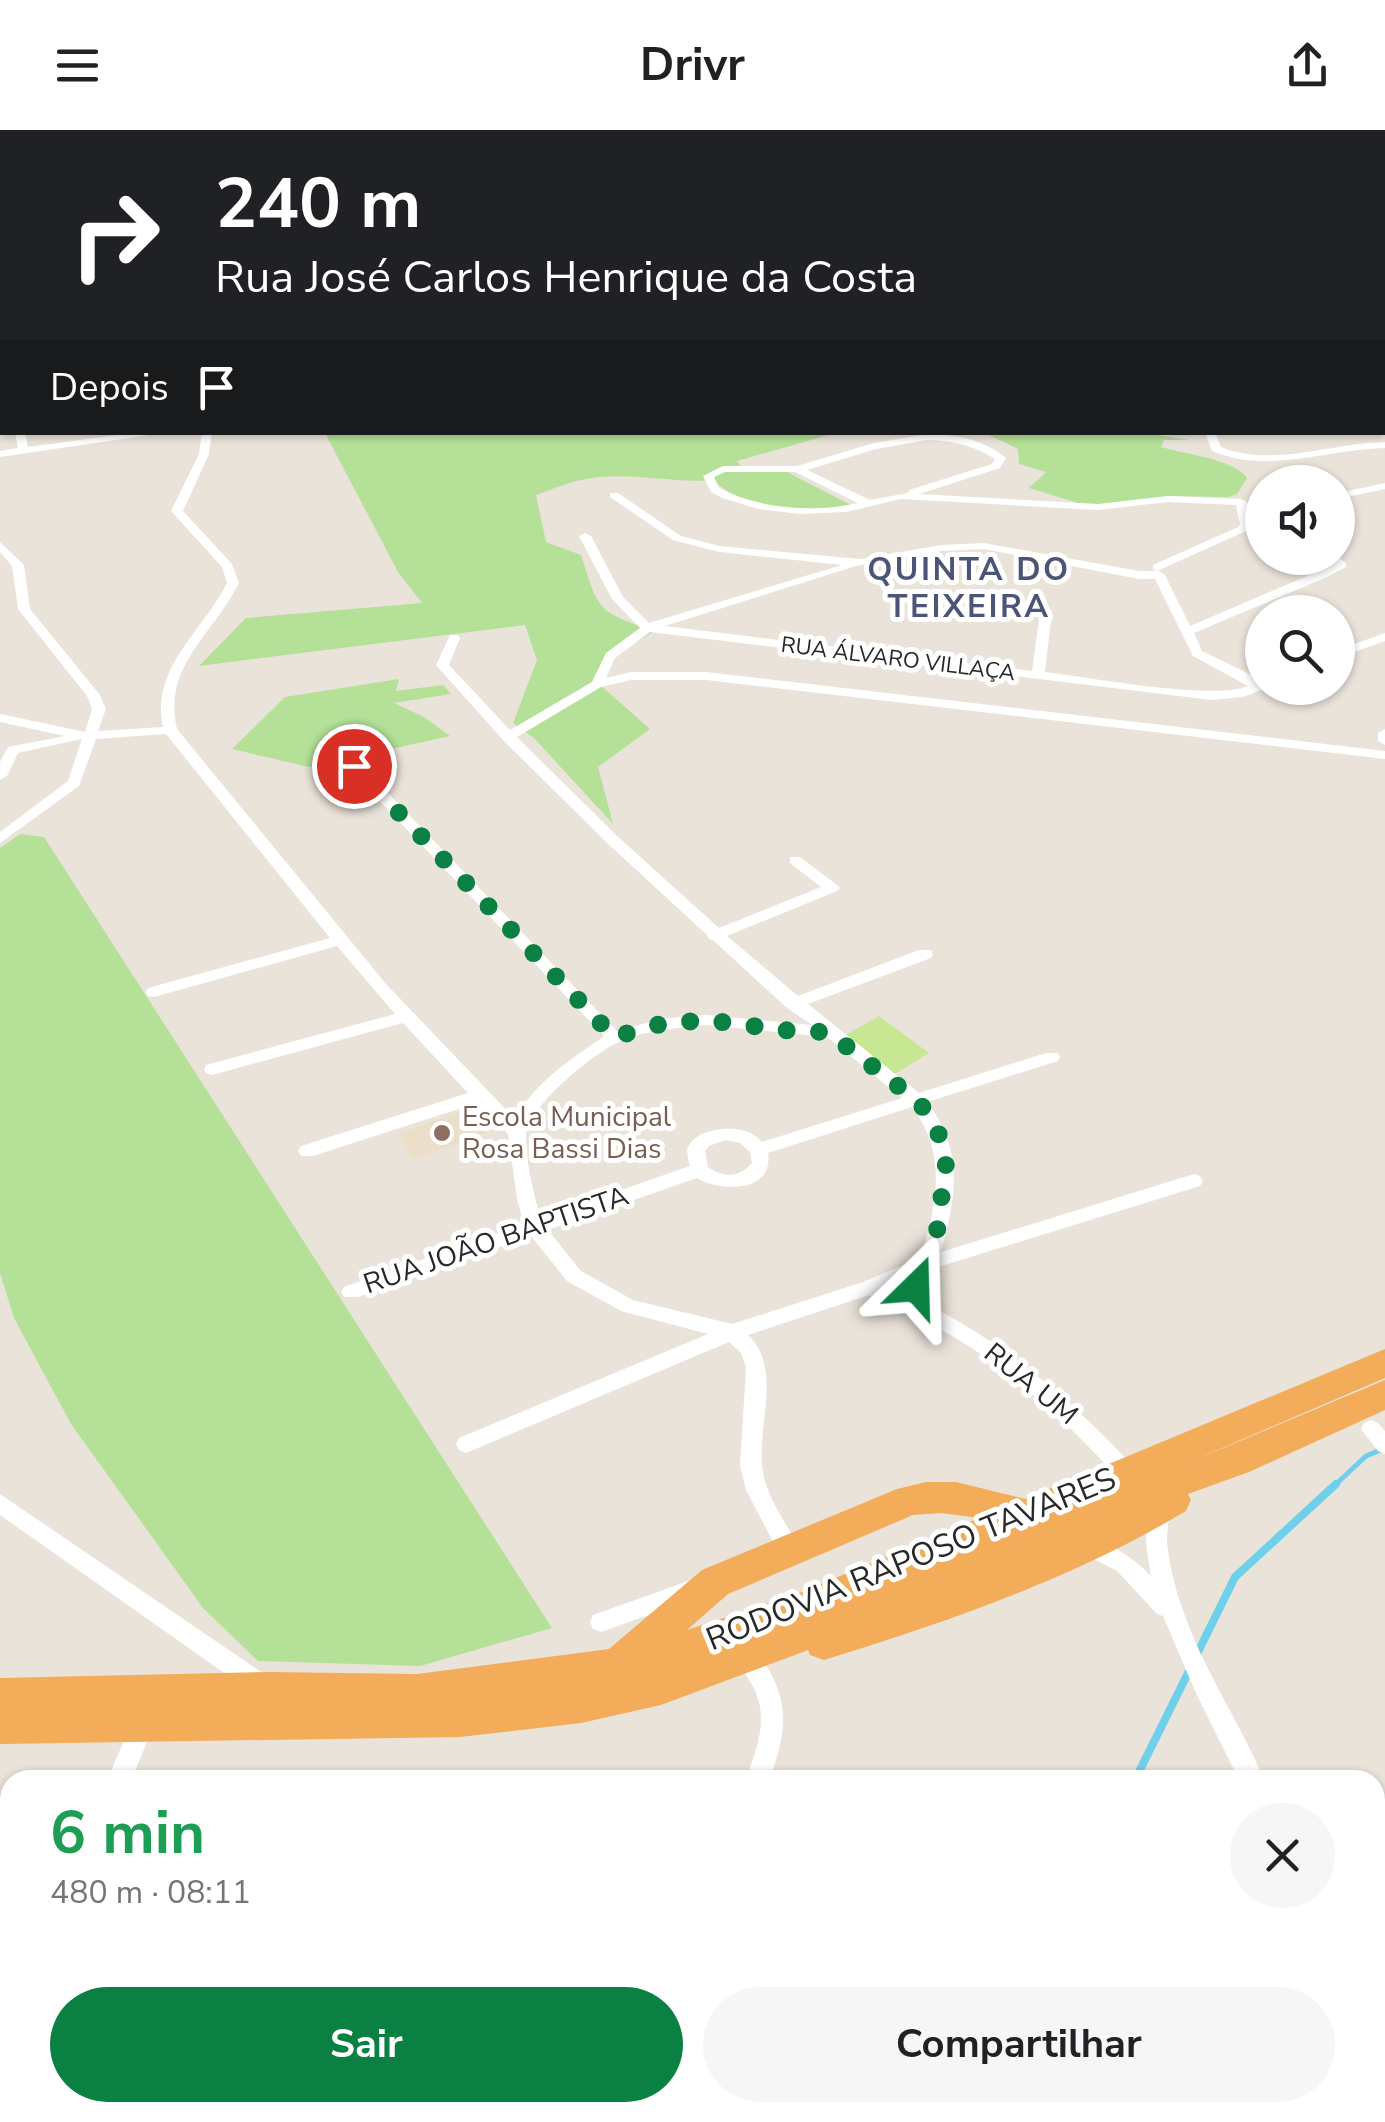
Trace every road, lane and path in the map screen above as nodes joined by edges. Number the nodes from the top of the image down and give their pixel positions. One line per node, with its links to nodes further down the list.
1 (21, 435): 11 (street)
2 (132, 435): 8 (street)
3 (207, 435): 37 (street)
4 (958, 435): 7 (street)
5 (1211, 435): 9 (street)
6 (1364, 435): 9 (street)
7 (953, 436): 13 (street); 14 (street)
8 (91, 438): 11 (street)
9 (1358, 444): 10 (street)
10 (1385, 444)
11 (24, 452): 12 (street)
12 (0, 454)
13 (797, 470): 20 (street); 20 (street)
14 (932, 486): 18 (street); 19 (street)
15 (1385, 486): 16 (street)
16 (1355, 492)
17 (614, 495): 23 (street)
18 (902, 496): 19 (street); 20 (street)
19 (953, 497): 24 (street)
20 (870, 504)
21 (585, 536): 27 (street)
22 (0, 545): 39 (street)
23 (860, 563): 24 (street); 27 (street)
24 (1162, 570): 28 (street)
25 (1321, 575): 28 (street)
26 (1046, 611): 32 (street)
27 (647, 628): 32 (street, RUA ÁLVARO VILLAÇA); 34 (street)
28 (1186, 632): 33 (street)
29 (1385, 637): 31 (street)
30 (454, 638): 40 (street)
31 (1355, 648)
32 (1038, 676): 35 (street, RUA ÁLVARO VILLAÇA)
33 (1245, 677)
34 (598, 684): 40 (street); 42 (street)
35 (1245, 692)
36 (0, 718): 39 (street)
37 (170, 730): 39 (street); 48 (street)
38 (1385, 733): 41 (street)
39 (89, 736): 44 (street); 45 (street)
40 (508, 737): 47 (street)
41 (1385, 741)
42 (1385, 755)
43 (354, 766): 54 (street)
44 (0, 776)
45 (0, 839)
46 (795, 860): 47 (street)
47 (714, 936): 51 (street)
48 (340, 940): 50 (street); 52 (street)
49 (925, 954): 51 (street)
50 (154, 992)
51 (793, 1004): 53 (street)
52 (409, 1016): 56 (street); 57 (street)
53 (828, 1032): 54 (street); 58 (street)
54 (614, 1037): 59 (street)
55 (1052, 1057): 58 (street)
56 (212, 1068)
57 (479, 1096): 59 (street); 61 (street)
58 (915, 1099): 60 (street); 65 (street)
59 (518, 1132): 64 (street)
60 (759, 1150): 62 (street); 62 (street)
61 (307, 1151)
62 (698, 1170): 64 (street, RUA JOÃO BAPTISTA)
63 (1194, 1180): 65 (street)
64 (534, 1226): 67 (street, RUA JOÃO BAPTISTA); 69 (street)
65 (928, 1263): 66 (street); 68 (street)
66 (870, 1287): 68 (street, RUA UM); 69 (street)
67 (351, 1292)
68 (924, 1312): 74 (street, RUA UM)
69 (732, 1332): 72 (street); 79 (street)
70 (1385, 1362): 74 (highway, RODOVIA RAPOSO TAVARES)
71 (1379, 1426): 73 (highway, RODOVIA RAPOSO TAVARES)
72 (466, 1444)
73 (1236, 1461): 76 (highway); 83 (highway, RODOVIA RAPOSO TAVARES)
74 (1126, 1472): 77 (highway, RODOVIA RAPOSO TAVARES)
75 (0, 1503): 85 (street)
76 (1158, 1510): 78 (highway); 81 (street)
77 (1030, 1516): 79 (highway); 84 (highway, RODOVIA RAPOSO TAVARES)
78 (1087, 1545): 81 (street); 83 (highway)
79 (790, 1552): 80 (highway)
80 (715, 1582): 82 (street); 84 (highway)
81 (1174, 1619): 91 (street)
82 (601, 1622)
83 (747, 1657): 87 (highway, RODOVIA RAPOSO TAVARES); 90 (street)
84 (618, 1666): 85 (highway, RODOVIA RAPOSO TAVARES)
85 (268, 1690): 86 (highway, RODOVIA RAPOSO TAVARES)
86 (0, 1697)
87 (143, 1722): 88 (highway, RODOVIA RAPOSO TAVARES); 89 (street)
88 (0, 1725)
89 (123, 1770)
90 (761, 1770)
91 (1247, 1770)

